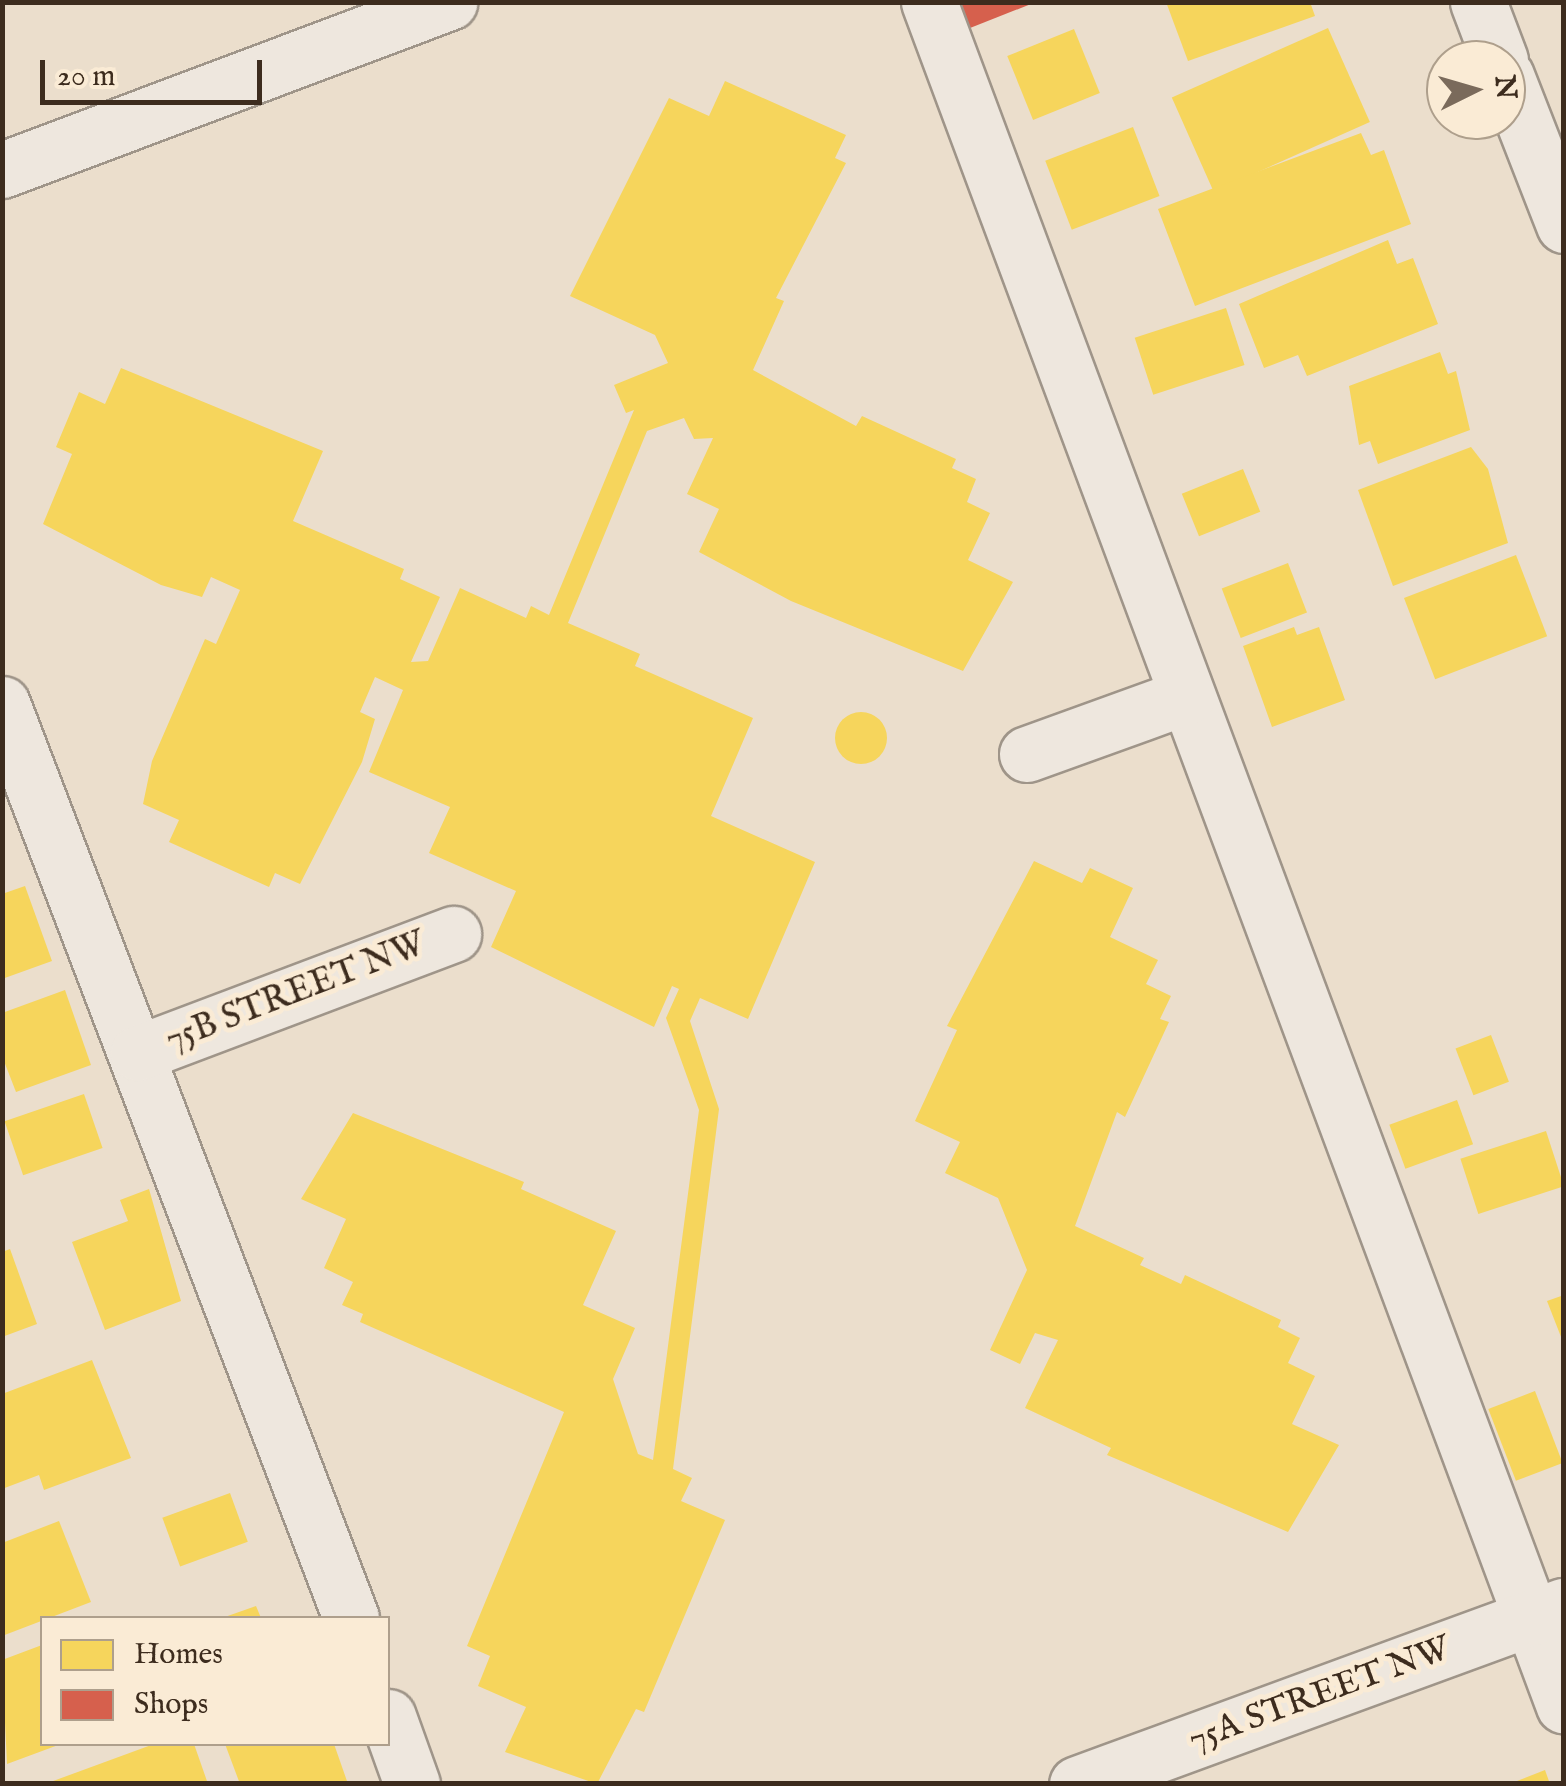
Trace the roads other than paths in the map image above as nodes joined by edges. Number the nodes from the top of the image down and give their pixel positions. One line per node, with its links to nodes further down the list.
1 (449, 2): 6 (street)
2 (928, 2): 8 (street)
3 (1478, 2): 4 (street)
4 (1492, 40)
5 (1526, 127): 7 (street)
6 (2, 170)
7 (1564, 225)
8 (1186, 696): 10 (street); 13 (street)
9 (2, 704): 12 (street)
10 (1027, 754)
11 (453, 934): 12 (street, 75B STREET NW)
12 (138, 1053): 14 (street)
13 (1547, 1613): 15 (street); 18 (street, 75A STREET NW)
14 (350, 1616)
15 (1564, 1706)
16 (390, 1723): 17 (street)
17 (412, 1784)
18 (1077, 1784)

